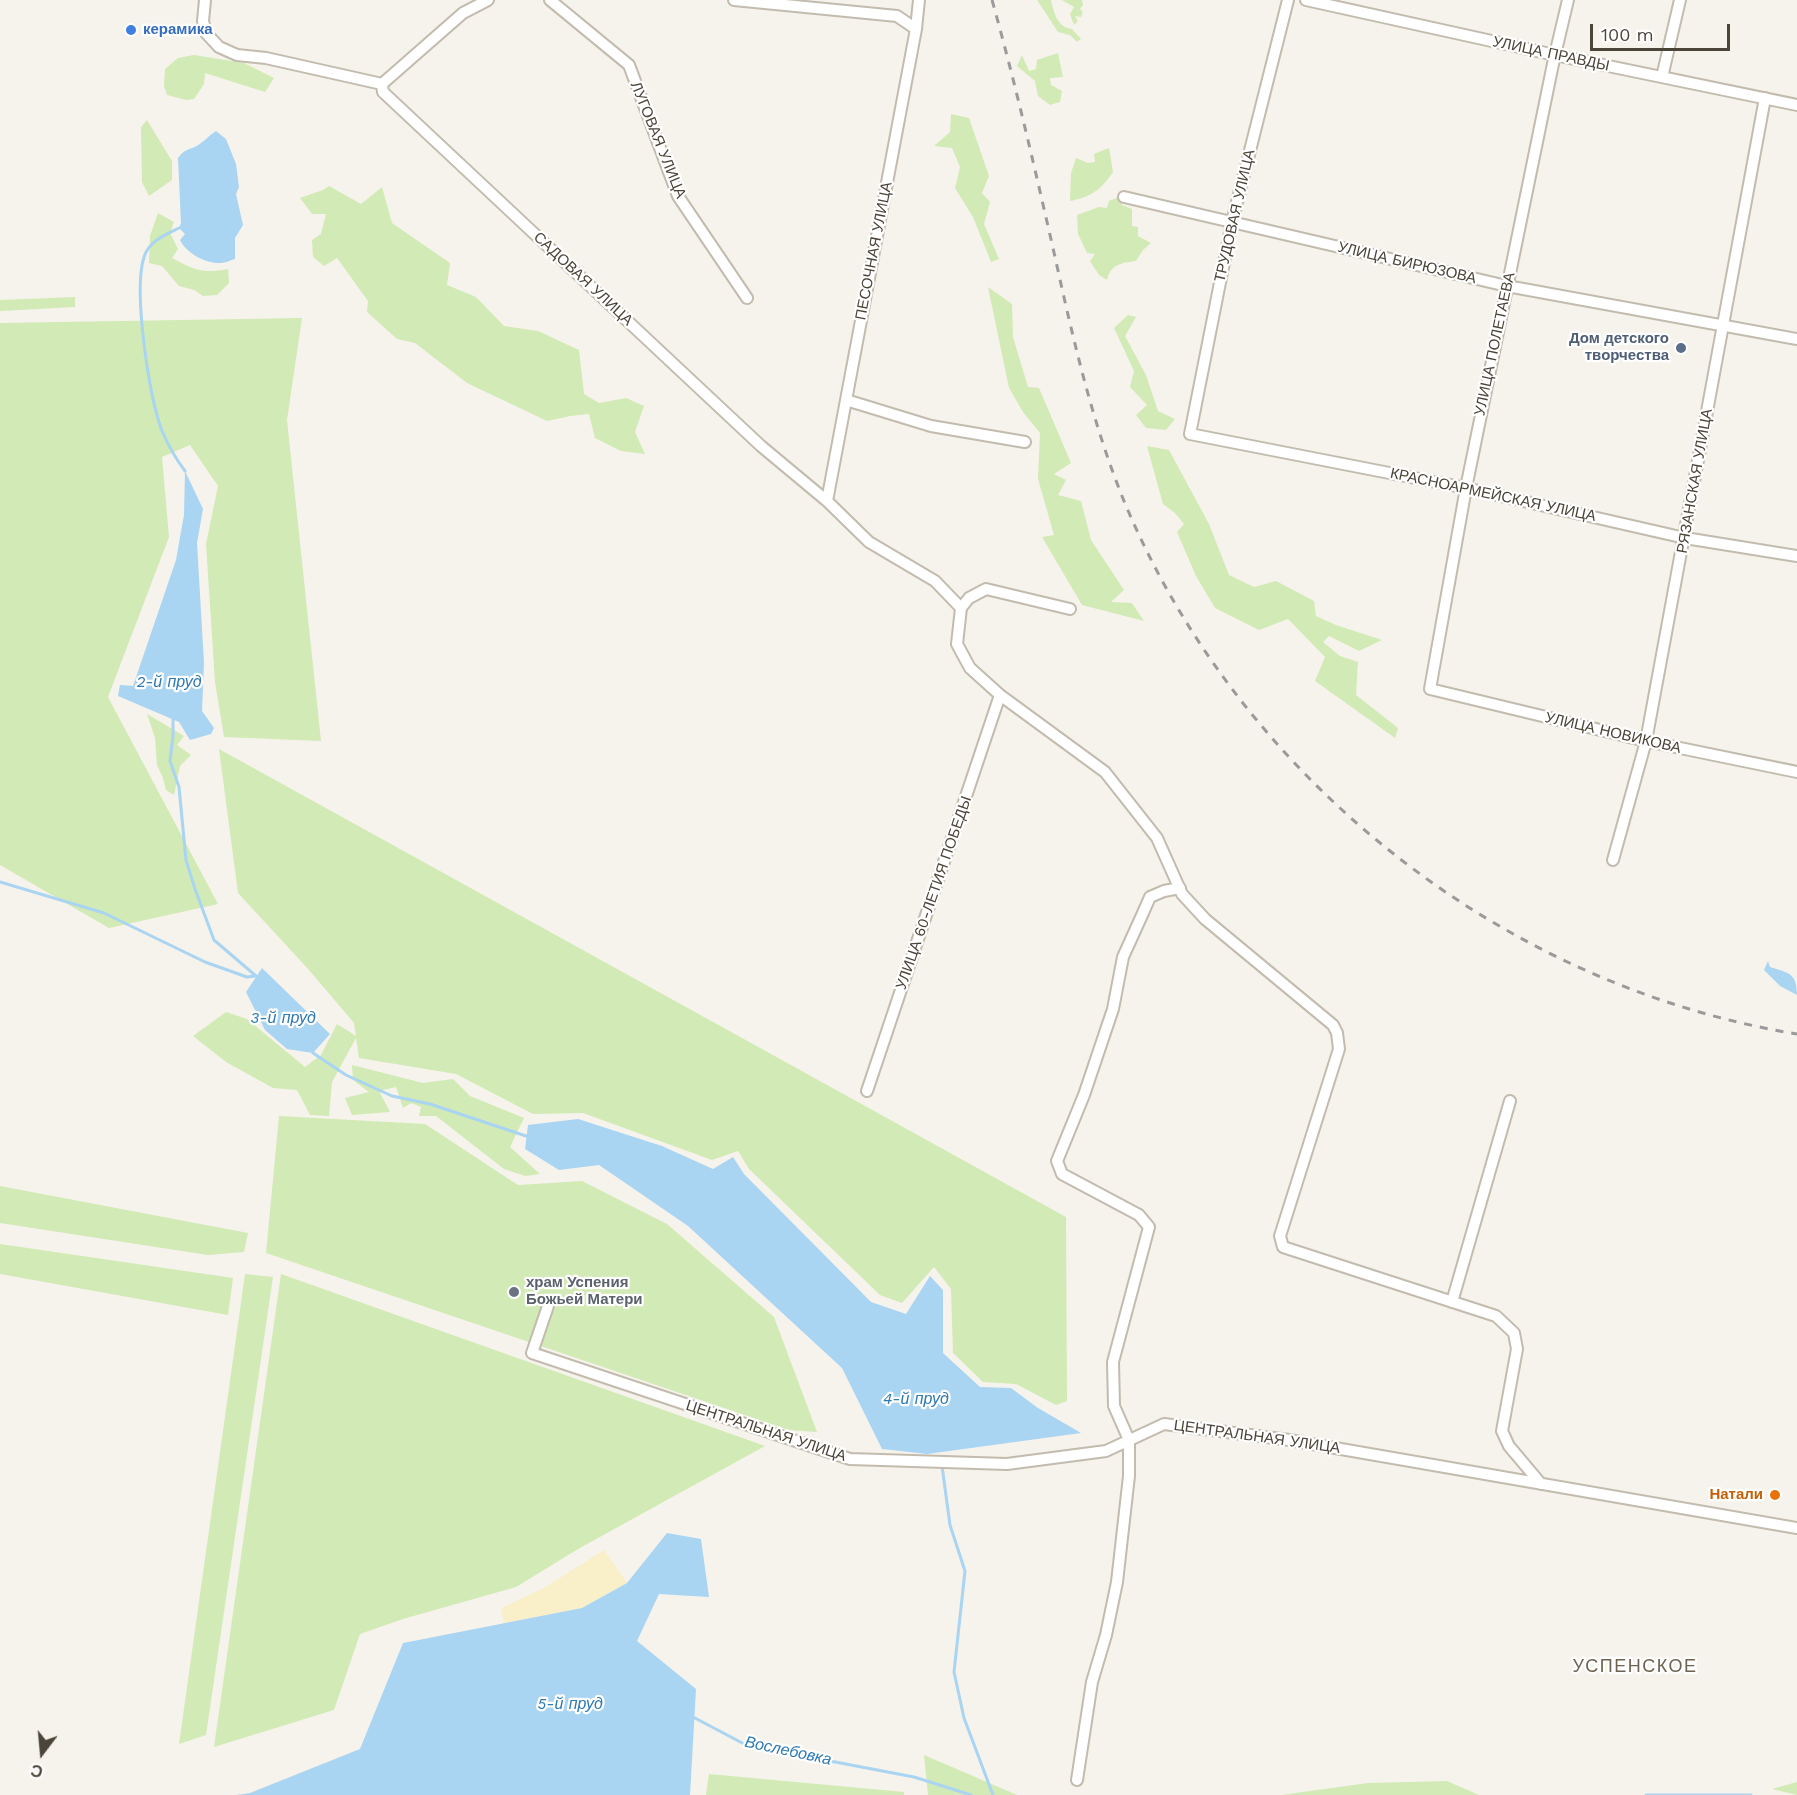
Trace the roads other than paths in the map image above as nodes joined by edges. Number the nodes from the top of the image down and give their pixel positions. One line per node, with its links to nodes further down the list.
1 (205, 0): 14 (street)
2 (488, 0): 10 (street)
3 (550, 0): 20 (street, ЛУГОВАЯ УЛИЦА)
4 (734, 0): 11 (street)
5 (919, 0): 11 (street, ПЕСОЧНАЯ УЛИЦА)
6 (1288, 0): 18 (street, ТРУДОВАЯ УЛИЦА)
7 (1306, 0): 12 (street, УЛИЦА ПРАВДЫ)
8 (1568, 0): 12 (street, УЛИЦА ПОЛЕТАЕВА)
9 (1680, 0): 13 (street)
10 (473, 4): 14 (street)
11 (916, 29): 23 (street, ПЕСОЧНАЯ УЛИЦА)
12 (1555, 55): 13 (street, УЛИЦА ПРАВДЫ); 19 (street, УЛИЦА ПОЛЕТАЕВА)
13 (1662, 77): 15 (street, УЛИЦА ПРАВДЫ)
14 (382, 84): 27 (street, САДОВАЯ УЛИЦА)
15 (1765, 98): 16 (street, УЛИЦА ПРАВДЫ); 21 (street, РЯЗАНСКАЯ УЛИЦА)
16 (1797, 105)
17 (1124, 197): 18 (street, УЛИЦА БИРЮЗОВА)
18 (1232, 222): 19 (street, УЛИЦА БИРЮЗОВА); 24 (street, ТРУДОВАЯ УЛИЦА)
19 (1507, 286): 21 (street, УЛИЦА БИРЮЗОВА); 26 (street, УЛИЦА ПОЛЕТАЕВА)
20 (747, 298)
21 (1723, 324): 22 (street, УЛИЦА БИРЮЗОВА); 28 (street, РЯЗАНСКАЯ УЛИЦА)
22 (1797, 339)
23 (846, 400): 25 (street); 27 (street, ПЕСОЧНАЯ УЛИЦА)
24 (1190, 434): 26 (street, КРАСНОАРМЕЙСКАЯ УЛИЦА)
25 (1025, 442)
26 (1466, 488): 28 (street, КРАСНОАРМЕЙСКАЯ УЛИЦА); 32 (street, УЛИЦА ПОЛЕТАЕВА)
27 (827, 501): 30 (street, САДОВАЯ УЛИЦА)
28 (1684, 538): 29 (street, КРАСНОАРМЕЙСКАЯ УЛИЦА); 34 (street, РЯЗАНСКАЯ УЛИЦА)
29 (1797, 556)
30 (961, 608): 31 (street); 33 (street)
31 (1070, 609)
32 (1430, 689): 34 (street, УЛИЦА НОВИКОВА)
33 (1000, 695): 37 (street); 38 (street, УЛИЦА 60-ЛЕТИЯ ПОБЕДЫ)
34 (1646, 741): 35 (street, УЛИЦА НОВИКОВА); 36 (street, РЯЗАНСКАЯ УЛИЦА)
35 (1797, 772)
36 (1613, 860)
37 (1180, 888): 40 (street); 42 (street)
38 (867, 1091)
39 (1510, 1101): 40 (street)
40 (1452, 1302): 43 (street)
41 (548, 1306): 42 (street, ЦЕНТРАЛЬНАЯ УЛИЦА)
42 (1129, 1440): 43 (street, ЦЕНТРАЛЬНАЯ УЛИЦА); 45 (street)
43 (1541, 1484): 44 (street, ЦЕНТРАЛЬНАЯ УЛИЦА)
44 (1797, 1528)
45 (1077, 1780)

